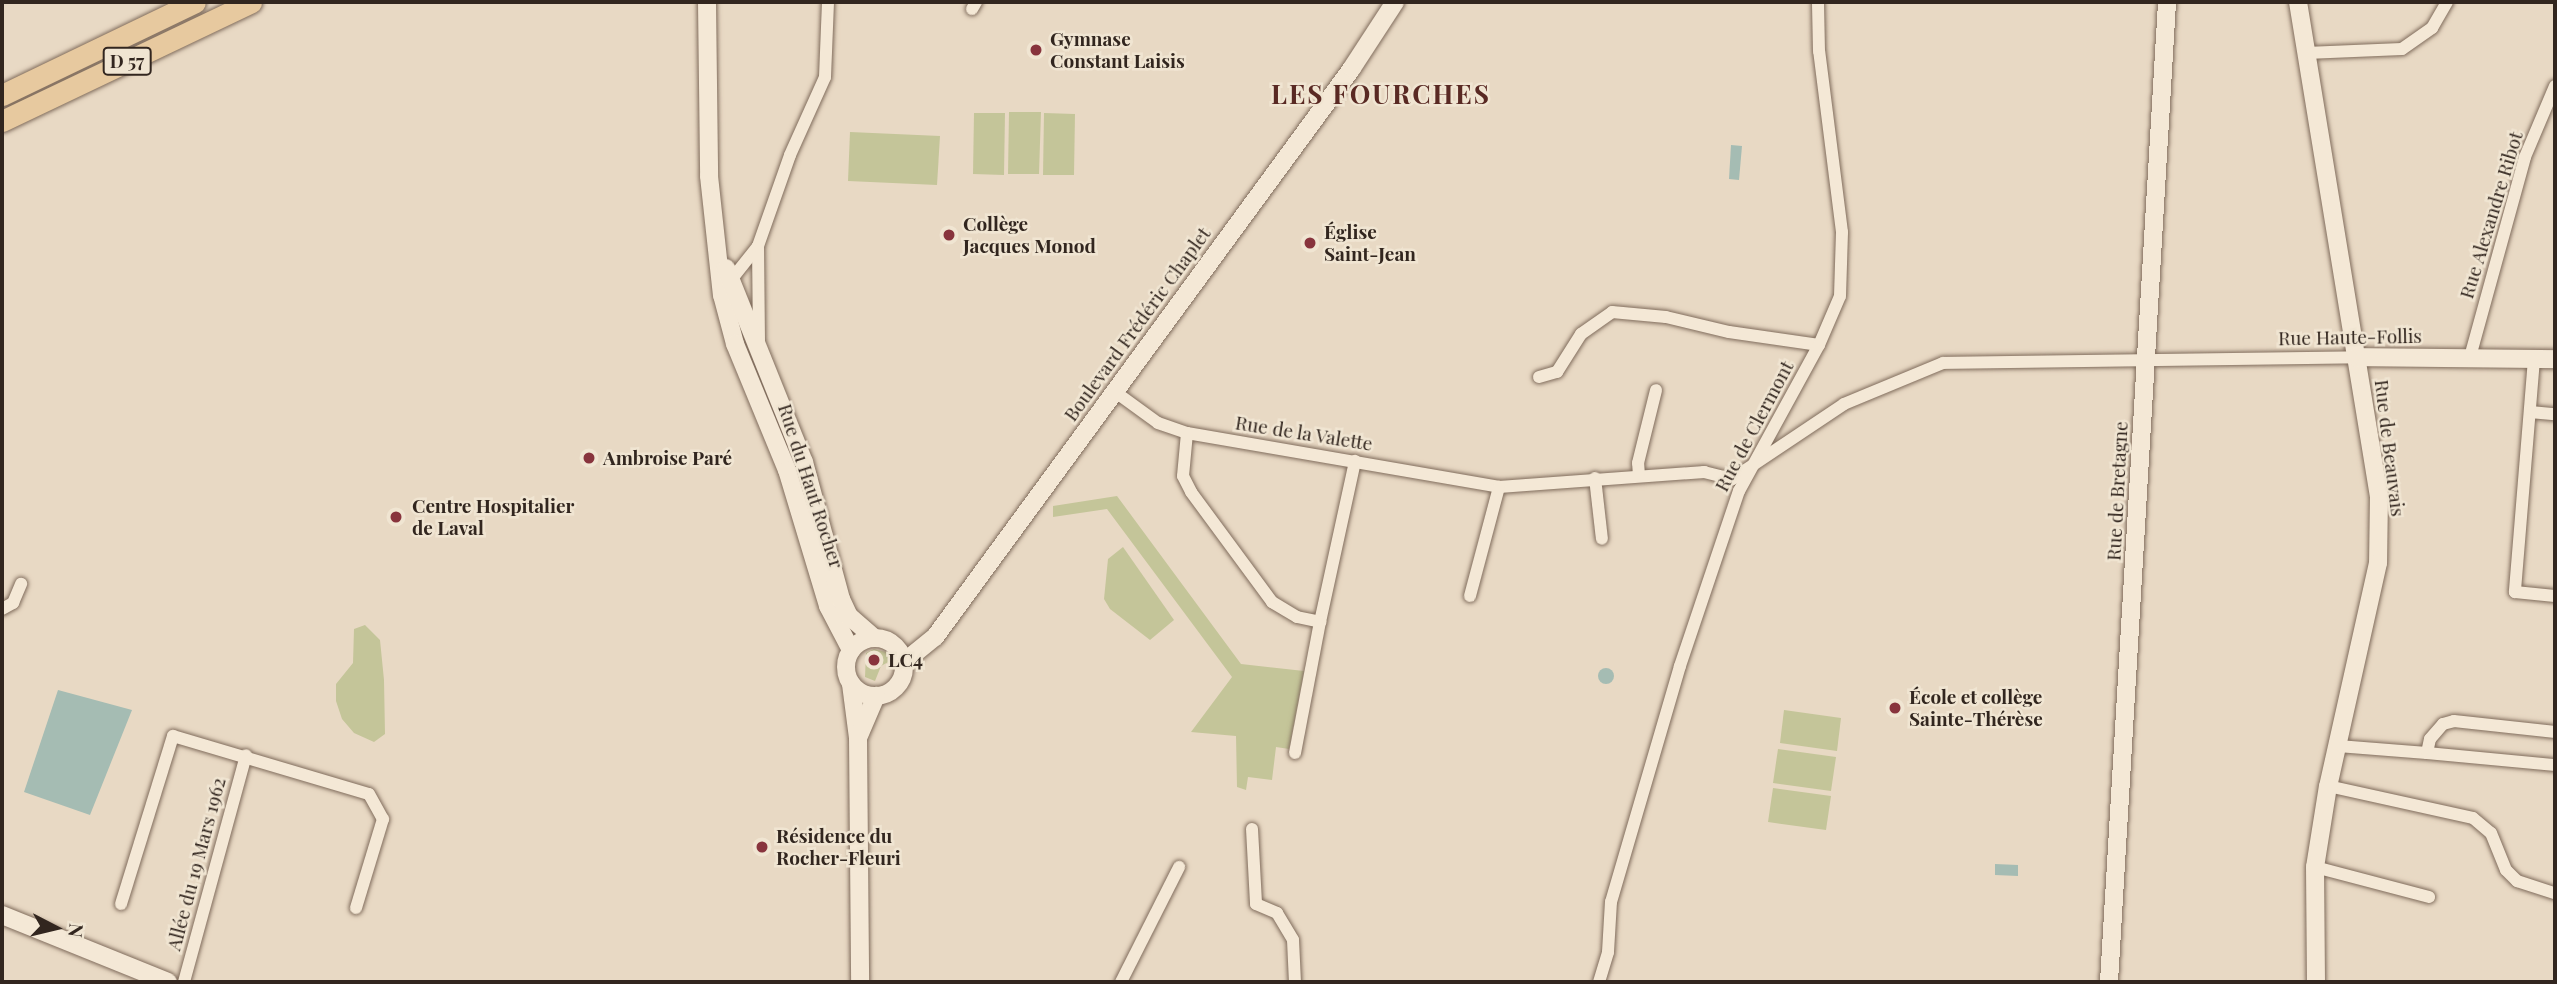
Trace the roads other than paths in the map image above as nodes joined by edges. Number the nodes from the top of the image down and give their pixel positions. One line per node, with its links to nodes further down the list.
1 (195, 2): 12 (main road, D 57)
2 (251, 2): 13 (main road, D 57)
3 (707, 2): 15 (street, Rue du Haut Rocher)
4 (828, 2): 14 (street)
5 (1395, 2): 28 (street, Boulevard Frédéric Chaplet)
6 (1818, 2): 19 (street, Rue de Clermont)
7 (2167, 2): 25 (street, Rue de Bretagne)
8 (2298, 2): 10 (street, Rue de Beauvais)
9 (2447, 2): 10 (street)
10 (2306, 54): 20 (street, Rue de Beauvais)
11 (2555, 86): 21 (street, Rue Alexandre Ribot)
12 (2, 95)
13 (2, 121)
14 (758, 246): 16 (street); 17 (street)
15 (718, 252): 16 (street, Rue du Haut Rocher); 18 (street, Rue du Haut Rocher)
16 (730, 278): 18 (street, Rue du Haut Rocher)
17 (759, 291): 18 (street); 22 (street)
18 (730, 296): 22 (street, Rue du Haut Rocher); 44 (street, Rue du Haut Rocher)
19 (1819, 345): 26 (street); 33 (street, Rue de Clermont)
20 (2356, 357): 21 (street, Rue Haute-Follis); 25 (street, Rue Haute-Follis); 50 (street, Rue de Beauvais)
21 (2470, 357): 23 (street, Rue Haute-Follis)
22 (759, 359): 43 (street, Rue du Haut Rocher)
23 (2534, 359): 24 (street, Rue Haute-Follis); 29 (street)
24 (2555, 359)
25 (2145, 360): 33 (street, Rue Haute-Follis); 70 (street, Rue de Bretagne)
26 (1539, 377)
27 (1656, 390): 34 (street)
28 (1114, 391): 31 (street, Rue de la Valette); 45 (street, Boulevard Frédéric Chaplet)
29 (2530, 412): 30 (street); 40 (street)
30 (2555, 414)
31 (1187, 433): 32 (street, Rue de la Valette); 42 (street)
32 (1355, 461): 36 (street, Rue de la Valette); 42 (street)
33 (1749, 468): 34 (street, Rue de la Valette); 69 (street, Rue de Clermont)
34 (1639, 476): 35 (street, Rue de la Valette)
35 (1595, 478): 36 (street, Rue de la Valette); 37 (street)
36 (1499, 487): 39 (street)
37 (1602, 539)
38 (21, 584): 41 (street)
39 (1470, 596)
40 (2555, 596)
41 (2, 609)
42 (1320, 622): 51 (street)
43 (873, 637): 44 (street); 45 (street)
44 (851, 650): 46 (street)
45 (904, 662): 47 (street)
46 (851, 684): 47 (street); 49 (street)
47 (876, 696): 49 (street)
48 (2555, 732): 52 (street)
49 (858, 738): 66 (street)
50 (2338, 746): 52 (street); 55 (street, Rue de Beauvais)
51 (1295, 753)
52 (2427, 753): 54 (street)
53 (246, 755): 61 (street); 62 (street); 65 (street, Allée du 19 Mars 1962)
54 (2555, 765)
55 (2328, 786): 58 (street, Rue de Beauvais); 59 (street)
56 (1252, 829): 68 (street)
57 (1179, 867): 67 (street)
58 (2315, 867): 60 (street); 71 (street, Rue de Beauvais)
59 (2555, 893)
60 (2429, 897)
61 (121, 904)
62 (356, 908)
63 (2, 915): 64 (street)
64 (168, 982)
65 (184, 982)
66 (860, 982)
67 (1121, 982)
68 (1295, 982)
69 (1599, 982)
70 (2109, 982)
71 (2316, 982)

